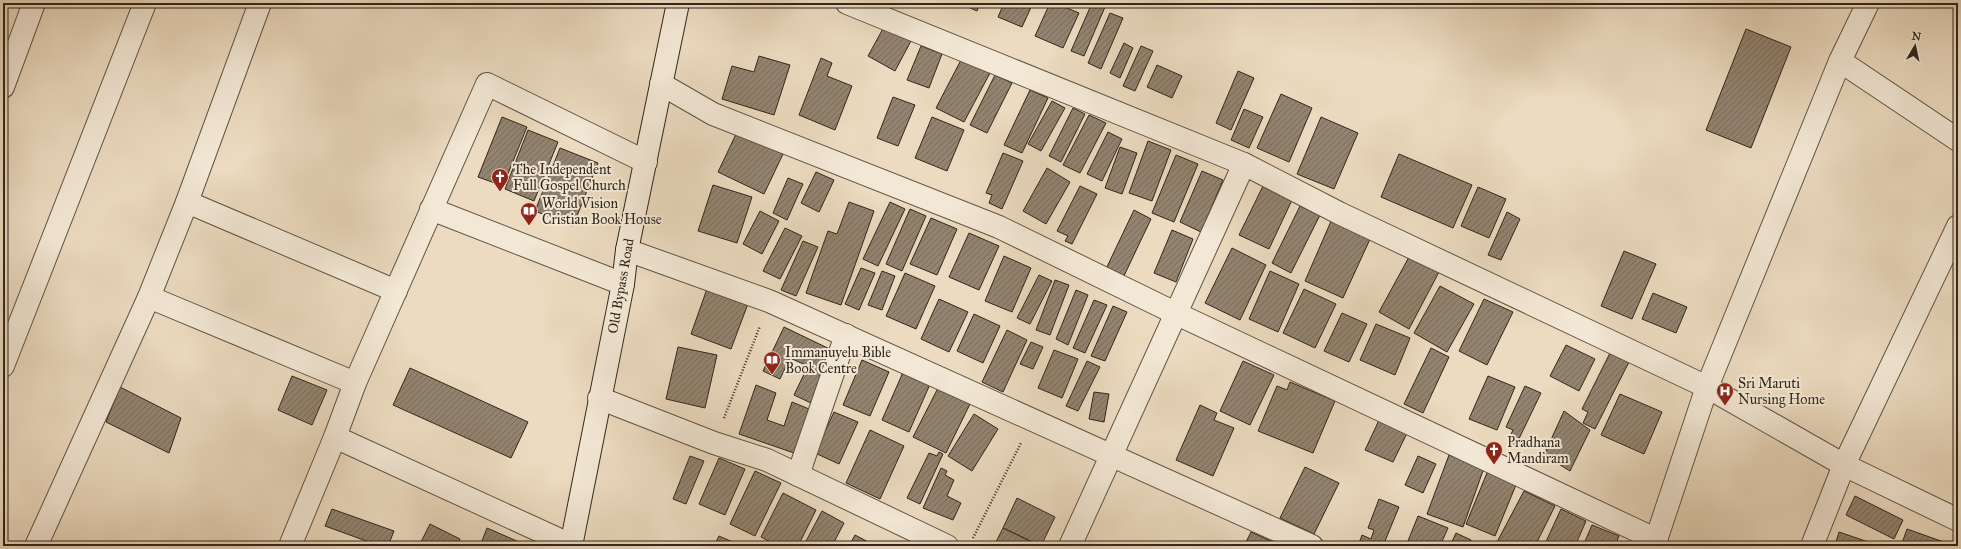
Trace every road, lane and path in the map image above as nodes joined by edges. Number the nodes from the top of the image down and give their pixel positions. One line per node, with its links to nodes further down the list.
1 (34, 3): 9 (street)
2 (145, 3): 23 (street)
3 (260, 3): 13 (street)
4 (678, 3): 8 (street, Old Bypass Road)
5 (847, 3): 12 (street)
6 (1868, 3): 7 (street)
7 (1840, 61): 10 (street); 25 (street)
8 (661, 84): 11 (street, Old Bypass Road); 21 (street)
9 (3, 87)
10 (1958, 140)
11 (646, 162): 14 (street); 16 (street, Old Bypass Road)
12 (1244, 164): 21 (street); 25 (street)
13 (187, 202): 18 (street); 19 (street)
14 (431, 209): 17 (street); 18 (street)
15 (1958, 226): 31 (street)
16 (627, 250): 17 (street, Old Bypass Road); 20 (street)
17 (623, 284): 26 (street, Old Bypass Road)
18 (396, 292): 24 (street)
19 (149, 297): 24 (street); 37 (street)
20 (769, 301): 22 (street); 29 (path)
21 (1175, 312): 30 (street); 35 (street)
22 (846, 335): 30 (street); 32 (street)
23 (3, 366)
24 (354, 383): 27 (street)
25 (1708, 387): 31 (street); 35 (street)
26 (599, 398): 29 (street); 36 (street, Old Bypass Road)
27 (335, 438): 36 (street); 38 (street)
28 (1023, 439): 34 (path)
29 (714, 443): 32 (street)
30 (1112, 456): 40 (street); 41 (street)
31 (1844, 465): 33 (street); 42 (street)
32 (798, 475): 39 (street)
33 (1958, 520)
34 (973, 539)
35 (1655, 543)
36 (572, 545)
37 (36, 546)
38 (290, 546)
39 (947, 546)
40 (1070, 546)
41 (1312, 546)
42 (1812, 546)

